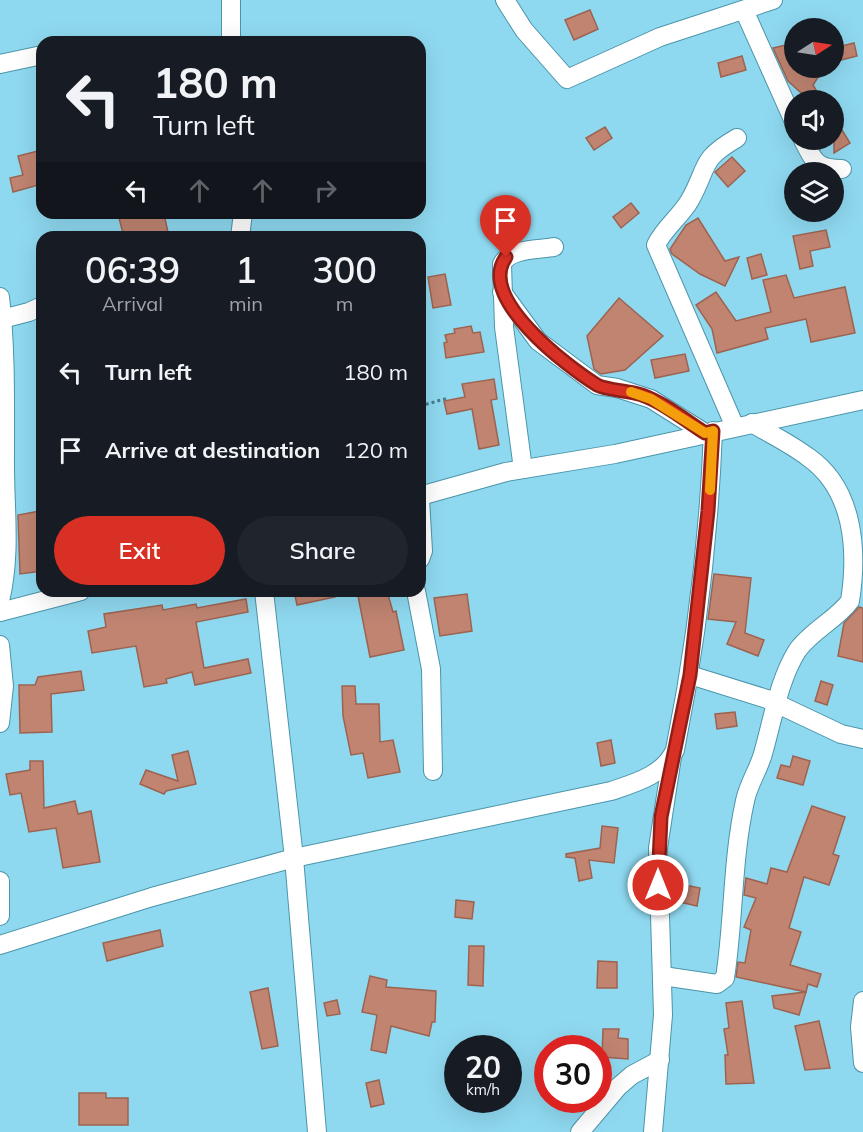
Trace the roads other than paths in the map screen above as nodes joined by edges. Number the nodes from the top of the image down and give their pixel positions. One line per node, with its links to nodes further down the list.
1 (231, 0): 4 (street)
2 (505, 0): 3 (street)
3 (756, 4): 7 (street)
4 (231, 36)
5 (36, 56): 6 (street)
6 (0, 64)
7 (784, 90)
8 (737, 138): 15 (street)
9 (554, 247): 10 (street)
10 (502, 292): 16 (street); 17 (street)
11 (0, 297): 13 (street)
12 (36, 309): 13 (street)
13 (2, 319): 23 (street)
14 (863, 400): 15 (street)
15 (743, 425): 16 (street); 19 (street)
16 (709, 432): 17 (street); 26 (street)
17 (523, 469): 18 (street)
18 (426, 495)
19 (858, 571): 27 (street)
20 (58, 597): 24 (street)
21 (265, 597): 32 (street)
22 (417, 597): 31 (street)
23 (0, 601)
24 (0, 612)
25 (0, 645): 28 (street)
26 (690, 675): 27 (street); 30 (street)
27 (776, 703): 29 (street); 36 (street)
28 (0, 723)
29 (863, 739)
30 (672, 757): 32 (street); 36 (street)
31 (432, 771)
32 (294, 858): 35 (street); 41 (street)
33 (0, 881): 34 (street)
34 (0, 916)
35 (0, 945)
36 (663, 976): 39 (street)
37 (863, 1001): 38 (street)
38 (862, 1041): 40 (street)
39 (660, 1060): 42 (street); 43 (street)
40 (863, 1063)
41 (316, 1132)
42 (579, 1132)
43 (653, 1132)

